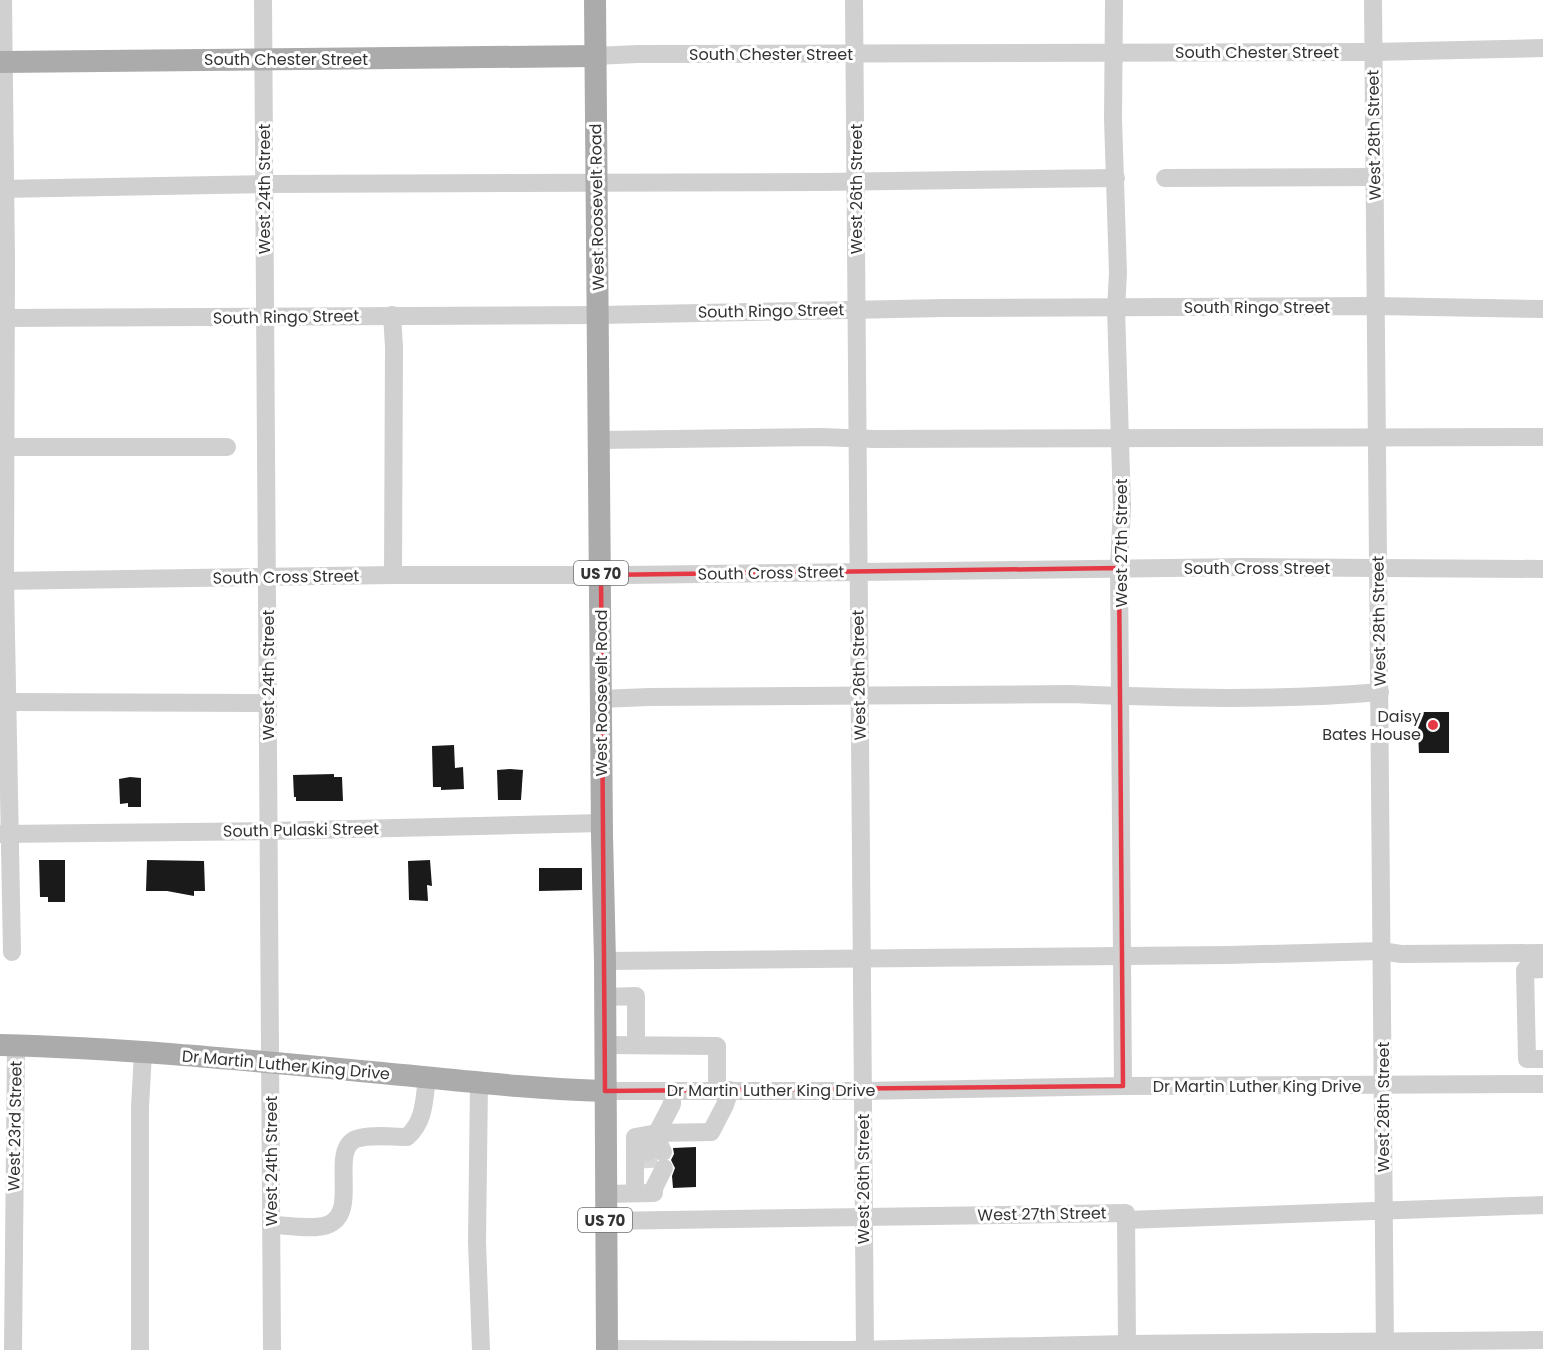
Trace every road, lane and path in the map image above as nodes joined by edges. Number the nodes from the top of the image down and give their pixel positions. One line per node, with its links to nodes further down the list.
1 (3, 0): 13 (street)
2 (263, 0): 12 (street, West 24th Street)
3 (595, 0): 11 (main road, West Roosevelt Road / US 70)
4 (854, 0): 10 (street, West 26th Street)
5 (1114, 0): 9 (street, West 27th Street)
6 (1373, 0): 8 (street, West 28th Street)
7 (1543, 48): 8 (street, South Chester Street)
8 (1373, 52): 9 (street, South Chester Street); 14 (street, West 28th Street)
9 (1113, 53): 10 (street, South Chester Street); 15 (street, West 27th Street)
10 (855, 54): 11 (street, South Chester Street); 17 (street, West 26th Street)
11 (595, 56): 12 (main road, South Chester Street); 18 (main road, West Roosevelt Road / US 70)
12 (264, 58): 13 (main road, South Chester Street); 19 (street, West 24th Street)
13 (1, 62): 20 (street)
14 (1375, 177): 16 (street); 21 (street, West 28th Street)
15 (1116, 178): 17 (street); 22 (street, West 27th Street)
16 (1165, 178)
17 (856, 181): 18 (street); 23 (street, West 26th Street)
18 (598, 182): 19 (street); 26 (main road, West Roosevelt Road / US 70)
19 (264, 184): 20 (street); 28 (street, West 24th Street)
20 (3, 189): 27 (street)
21 (1376, 306): 22 (street, South Ringo Street); 24 (street, South Ringo Street); 32 (street, West 28th Street)
22 (1116, 308): 23 (street, South Ringo Street); 29 (street, West 27th Street)
23 (857, 309): 26 (street, South Ringo Street); 31 (street, West 26th Street)
24 (1543, 309)
25 (392, 315): 26 (street, South Ringo Street); 28 (street, South Ringo Street); 40 (street)
26 (599, 315): 33 (main road, West Roosevelt Road / US 70)
27 (3, 318): 28 (street, South Ringo Street); 34 (street)
28 (265, 318): 42 (street, West 24th Street)
29 (1120, 437): 31 (street); 32 (street); 36 (street, West 27th Street)
30 (1543, 437): 32 (street)
31 (858, 438): 33 (street); 39 (street, West 26th Street)
32 (1378, 438): 37 (street, West 28th Street)
33 (600, 440): 41 (main road, West Roosevelt Road / US 70)
34 (3, 447): 35 (street); 43 (street)
35 (227, 447)
36 (1119, 568): 37 (street, South Cross Street); 39 (street, South Cross Street); 46 (street, West 27th Street)
37 (1377, 568): 38 (street, South Cross Street); 44 (street, West 28th Street)
38 (1543, 569)
39 (859, 572): 41 (street, South Cross Street); 45 (street, West 26th Street)
40 (393, 575): 41 (street, South Cross Street); 42 (street, South Cross Street)
41 (601, 575): 47 (main road, West Roosevelt Road / US 70)
42 (268, 577): 43 (street, South Cross Street); 49 (street, West 24th Street)
43 (2, 581): 48 (street)
44 (1380, 692): 46 (street); 53 (street, West 28th Street)
45 (860, 695): 46 (street); 47 (street); 57 (street, West 26th Street)
46 (1121, 697): 56 (street, West 27th Street)
47 (600, 699): 50 (main road, West Roosevelt Road / US 70)
48 (8, 702): 49 (street); 52 (street)
49 (268, 703): 51 (street, West 24th Street)
50 (602, 823): 51 (street, South Pulaski Street); 58 (main road, West Roosevelt Road / US 70)
51 (269, 831): 52 (street, South Pulaski Street); 66 (street, West 24th Street)
52 (5, 834): 54 (street)
53 (1381, 951): 55 (street); 56 (street); 70 (street, West 28th Street)
54 (12, 952)
55 (1543, 953)
56 (1122, 954): 57 (street); 71 (street, West 27th Street)
57 (862, 959): 58 (street); 74 (street, West 26th Street)
58 (605, 961): 60 (main road, West Roosevelt Road / US 70)
59 (1543, 969): 65 (street)
60 (605, 997): 62 (main road, West Roosevelt Road / US 70); 63 (street)
61 (8, 1045): 64 (main road, Dr Martin Luther King Drive); 91 (street, West 23rd Street)
62 (605, 1045): 63 (street); 75 (main road, West Roosevelt Road / US 70)
63 (636, 1045): 73 (street)
64 (143, 1053): 66 (main road, Dr Martin Luther King Drive); 92 (street)
65 (1543, 1059)
66 (270, 1063): 67 (main road, Dr Martin Luther King Drive); 86 (street, West 24th Street)
67 (427, 1078): 68 (main road, Dr Martin Luther King Drive); 86 (street)
68 (479, 1083): 75 (main road, Dr Martin Luther King Drive); 94 (street)
69 (1543, 1084): 70 (street, Dr Martin Luther King Drive)
70 (1383, 1085): 71 (street, Dr Martin Luther King Drive); 82 (street, West 28th Street)
71 (1123, 1086): 74 (street, Dr Martin Luther King Drive)
72 (672, 1090): 73 (street, Dr Martin Luther King Drive); 75 (street, Dr Martin Luther King Drive); 78 (street)
73 (724, 1090): 74 (street, Dr Martin Luther King Drive); 78 (street)
74 (863, 1090): 83 (street, West 26th Street)
75 (605, 1091): 77 (main road, West Roosevelt Road / US 70)
76 (635, 1137): 77 (street); 78 (street); 79 (street)
77 (605, 1140): 80 (main road, West Roosevelt Road / US 70)
78 (656, 1152): 79 (street)
79 (635, 1193): 80 (street)
80 (605, 1194): 85 (main road, West Roosevelt Road / US 70)
81 (1543, 1205): 82 (street)
82 (1384, 1211): 84 (street); 89 (street, West 28th Street)
83 (864, 1216): 84 (street, West 27th Street); 85 (street, West 27th Street); 95 (street, West 26th Street)
84 (1126, 1216): 88 (street, West 27th Street)
85 (605, 1221): 90 (main road, West Roosevelt Road / US 70)
86 (271, 1225): 93 (street, West 24th Street)
87 (1543, 1340): 89 (street)
88 (1127, 1344): 89 (street); 95 (street)
89 (1385, 1346)
90 (607, 1349): 95 (street)
91 (13, 1350)
92 (140, 1350)
93 (272, 1350)
94 (481, 1350)
95 (865, 1350)

